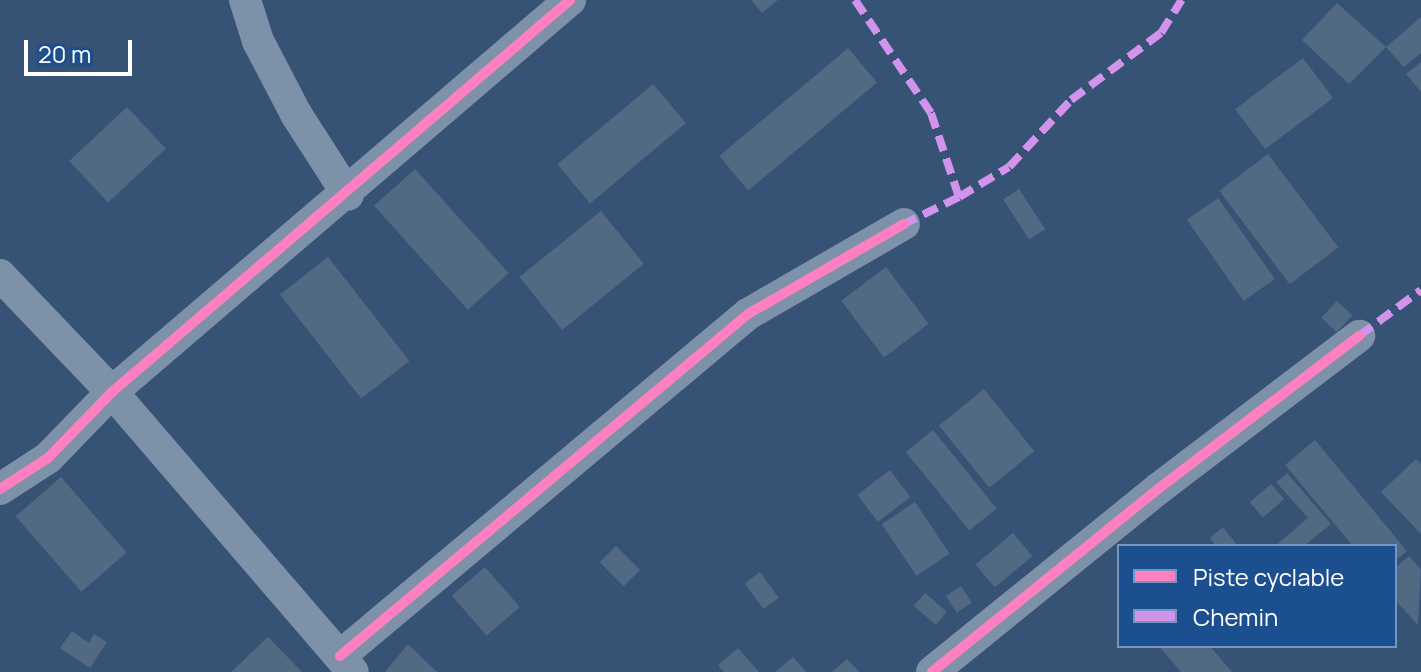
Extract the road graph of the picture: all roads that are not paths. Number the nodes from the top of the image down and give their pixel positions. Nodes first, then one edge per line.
1 (245, 0) edge
2 (570, 0) edge
3 (348, 195) junction
4 (904, 224) dead end
5 (0, 275) edge
6 (1359, 336) dead end
7 (112, 392) junction
8 (0, 489) edge
9 (346, 664) edge
10 (932, 672) edge

1 - 3 street
2 - 3 street
3 - 7 street
4 - 9 street
5 - 7 street
6 - 10 street
7 - 8 street
7 - 9 street

